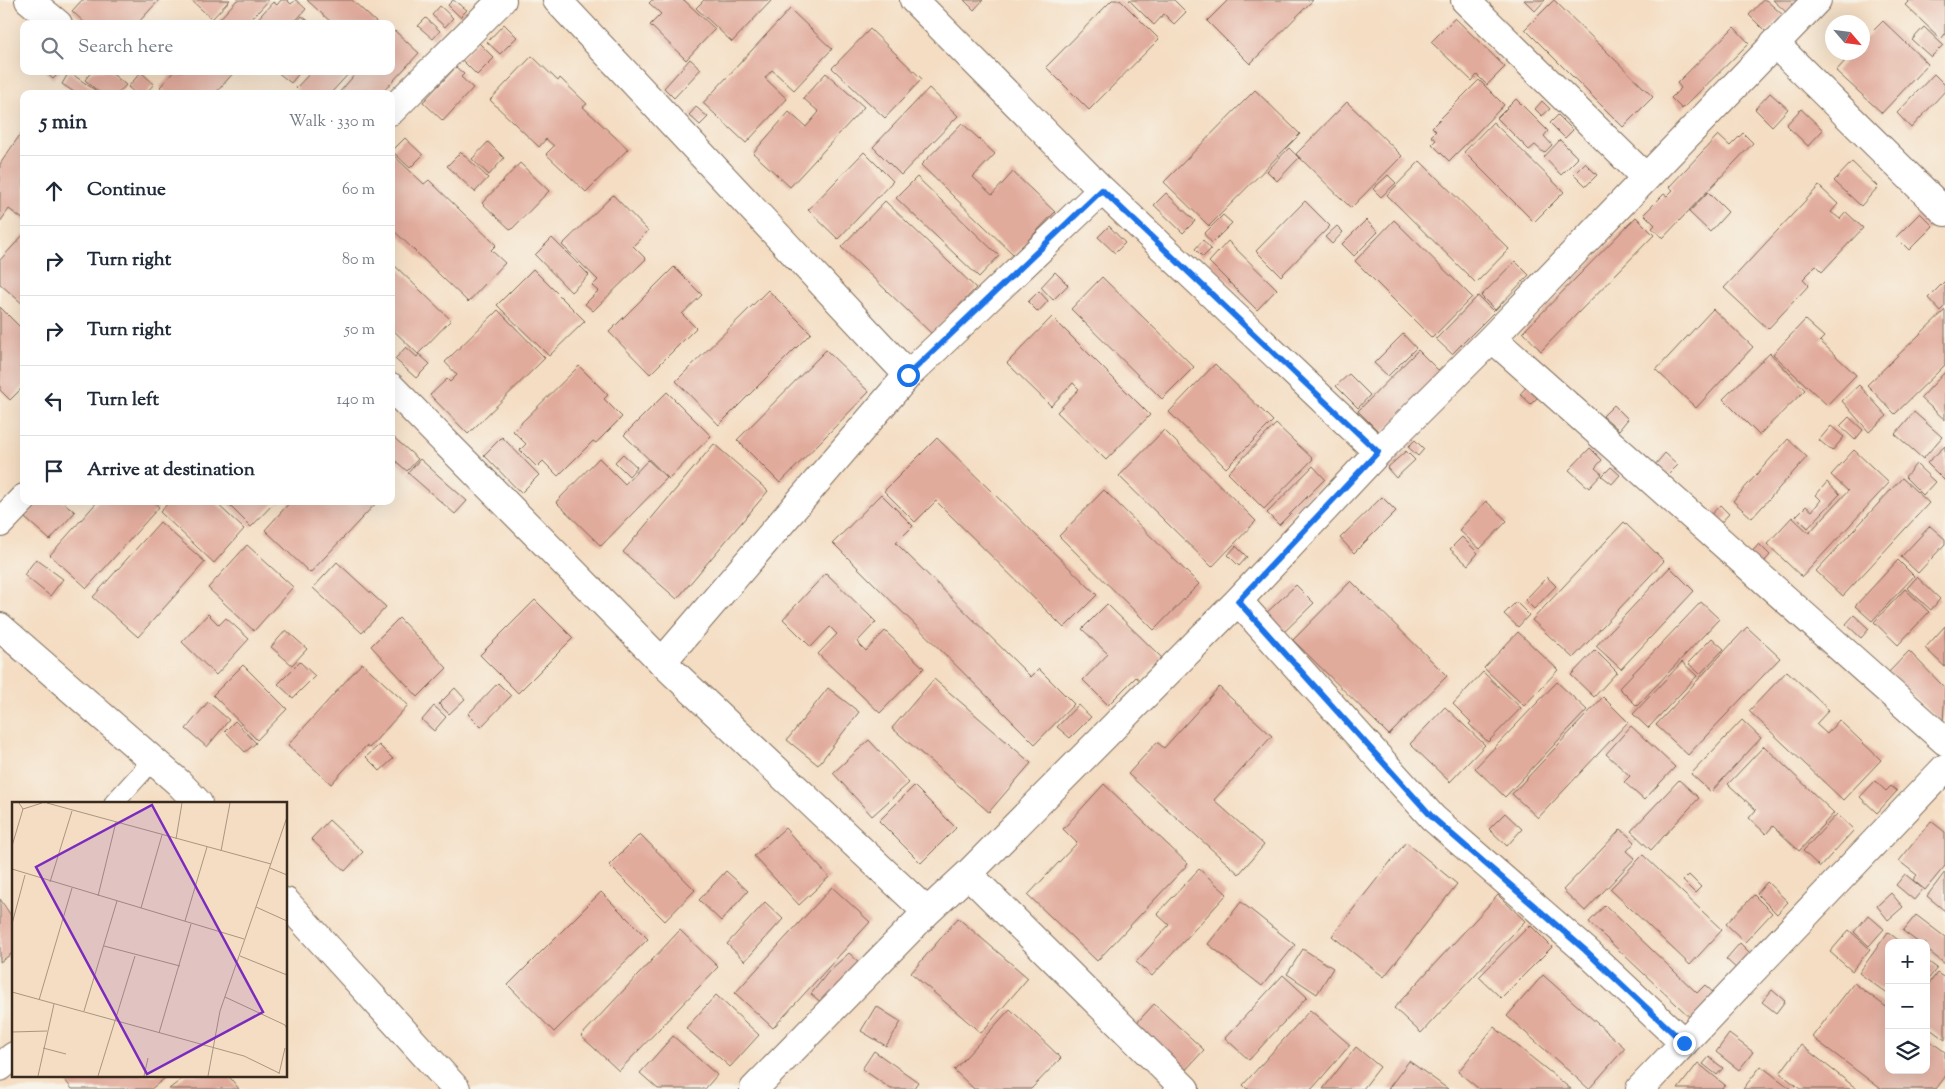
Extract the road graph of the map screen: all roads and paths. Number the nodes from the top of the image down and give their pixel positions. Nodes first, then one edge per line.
1 (29, 0) edge
2 (502, 0) edge
3 (557, 0) edge
4 (914, 0) edge
5 (1465, 0) edge
6 (1818, 0) edge
7 (53, 20) edge
8 (1774, 43) junction
9 (395, 107) edge
10 (1646, 178) junction
11 (1102, 190) junction
12 (1945, 212) edge
13 (1492, 338) junction
14 (908, 375) junction
15 (395, 391) edge
16 (1378, 452) junction
17 (20, 502) edge
18 (0, 523) edge
19 (1238, 601) junction
20 (0, 628) edge
21 (662, 662) junction
22 (1945, 741) edge
23 (153, 760) junction
24 (1945, 768) edge
25 (115, 802) edge
26 (197, 802) edge
27 (968, 874) junction
28 (288, 904) edge
29 (927, 912) junction
30 (1684, 1043) junction
31 (12, 1057) edge
32 (0, 1066) edge
33 (456, 1089) edge
34 (754, 1089) edge
35 (1185, 1089) edge
36 (1640, 1089) edge

1 - 7 street
2 - 9 street
3 - 14 street
4 - 11 street
5 - 10 street
6 - 8 street
8 - 10 street
8 - 12 street
10 - 13 street
11 - 14 street
11 - 16 street
13 - 16 street
13 - 22 street
14 - 21 street
15 - 21 street
16 - 19 street
17 - 18 street
19 - 27 street
19 - 30 street
20 - 23 street
21 - 29 street
23 - 25 lane
23 - 26 street
24 - 30 street
27 - 29 street
27 - 35 street
28 - 33 street
29 - 34 street
30 - 36 street
31 - 32 street

